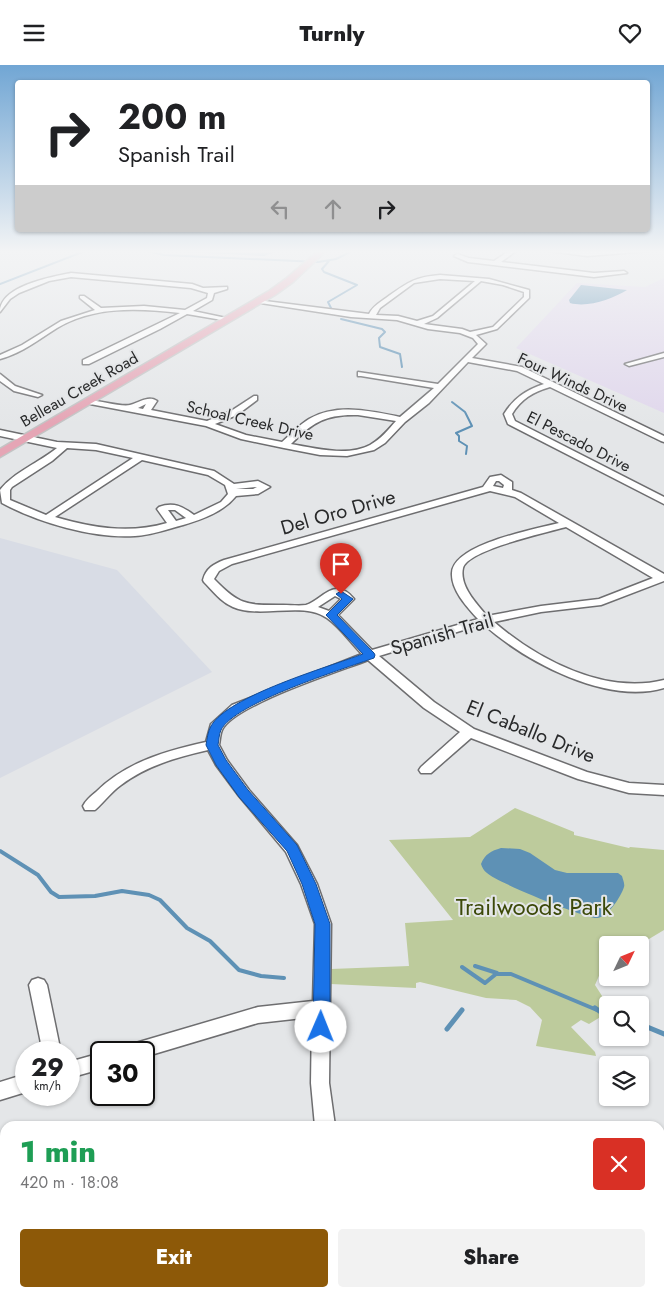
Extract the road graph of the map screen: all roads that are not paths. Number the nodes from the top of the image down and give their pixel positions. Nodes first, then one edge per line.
1 (98, 308) edge
2 (125, 308) edge
3 (154, 308) edge
4 (192, 308) edge
5 (246, 308) edge
6 (304, 308) edge
7 (376, 308) edge
8 (444, 308) edge
9 (515, 308) edge
10 (101, 311) junction
11 (186, 312) junction
12 (372, 316) junction
13 (228, 319) junction
14 (416, 324) junction
15 (470, 334) junction
16 (664, 355) edge
17 (0, 357) edge
18 (468, 360) junction
19 (86, 362) dead end
20 (629, 364) dead end
21 (361, 374) dead end
22 (0, 376) edge
23 (551, 384) junction
24 (439, 387) junction
25 (38, 395) dead end
26 (254, 398) dead end
27 (92, 401) junction
28 (131, 408) junction
29 (146, 411) junction
30 (402, 420) junction
31 (208, 424) junction
32 (0, 433) edge
33 (26, 438) junction
34 (664, 439) edge
35 (65, 445) junction
36 (284, 445) junction
37 (0, 454) edge
38 (140, 457) junction
39 (3, 491) edge
40 (664, 501) edge
41 (3, 502) edge
42 (48, 518) junction
43 (192, 518) junction
44 (173, 524) junction
45 (566, 524) junction
46 (662, 578) edge
47 (310, 608) junction
48 (327, 613) junction
49 (486, 620) junction
50 (370, 655) junction
51 (664, 684) edge
52 (469, 731) junction
53 (212, 745) junction
54 (426, 769) dead end
55 (664, 790) edge
56 (90, 806) dead end
57 (38, 985) dead end
58 (322, 1008) junction
59 (50, 1041) edge
60 (155, 1045) edge
61 (15, 1086) edge
62 (0, 1091) edge
63 (324, 1121) edge

1 - 10 street
2 - 10 street
3 - 11 street
4 - 11 street
5 - 13 main road, Belleau Creek Road
6 - 12 street
7 - 12 street
8 - 14 street
9 - 15 street
10 - 17 street
11 - 13 street
11 - 19 street
12 - 14 street
13 - 27 main road, Belleau Creek Road
14 - 15 street
15 - 18 street, Schoal Creek Drive
16 - 20 street
18 - 23 street, Four Winds Drive
18 - 24 street, Schoal Creek Drive
21 - 24 street
22 - 25 street
23 - 34 street, Four Winds Drive
23 - 40 street, El Pescado Drive
24 - 30 street, Schoal Creek Drive
26 - 31 street
27 - 28 street, Schoal Creek Drive
27 - 33 main road, Belleau Creek Road
28 - 29 street, Schoal Creek Drive
28 - 29 street, Schoal Creek Drive
29 - 31 street, Schoal Creek Drive
30 - 36 street
30 - 36 street, Schoal Creek Drive
31 - 36 street, Schoal Creek Drive
32 - 33 street
33 - 35 street
33 - 37 main road, Belleau Creek Road
35 - 38 street
35 - 39 street
38 - 42 street
38 - 43 street
39 - 41 street
41 - 42 street
42 - 44 street
43 - 44 street
43 - 44 street
45 - 46 street, Del Oro Drive
45 - 47 street, Del Oro Drive
45 - 49 street
46 - 49 street, Spanish Trail
47 - 48 street
47 - 48 street
48 - 50 street, El Caballo Drive
49 - 50 street, Spanish Trail
49 - 51 street
50 - 52 street, El Caballo Drive
50 - 53 street, Spanish Trail
52 - 54 street
52 - 55 street, El Caballo Drive
53 - 56 street
53 - 58 street
57 - 59 street
58 - 60 street
58 - 63 street
61 - 62 street

